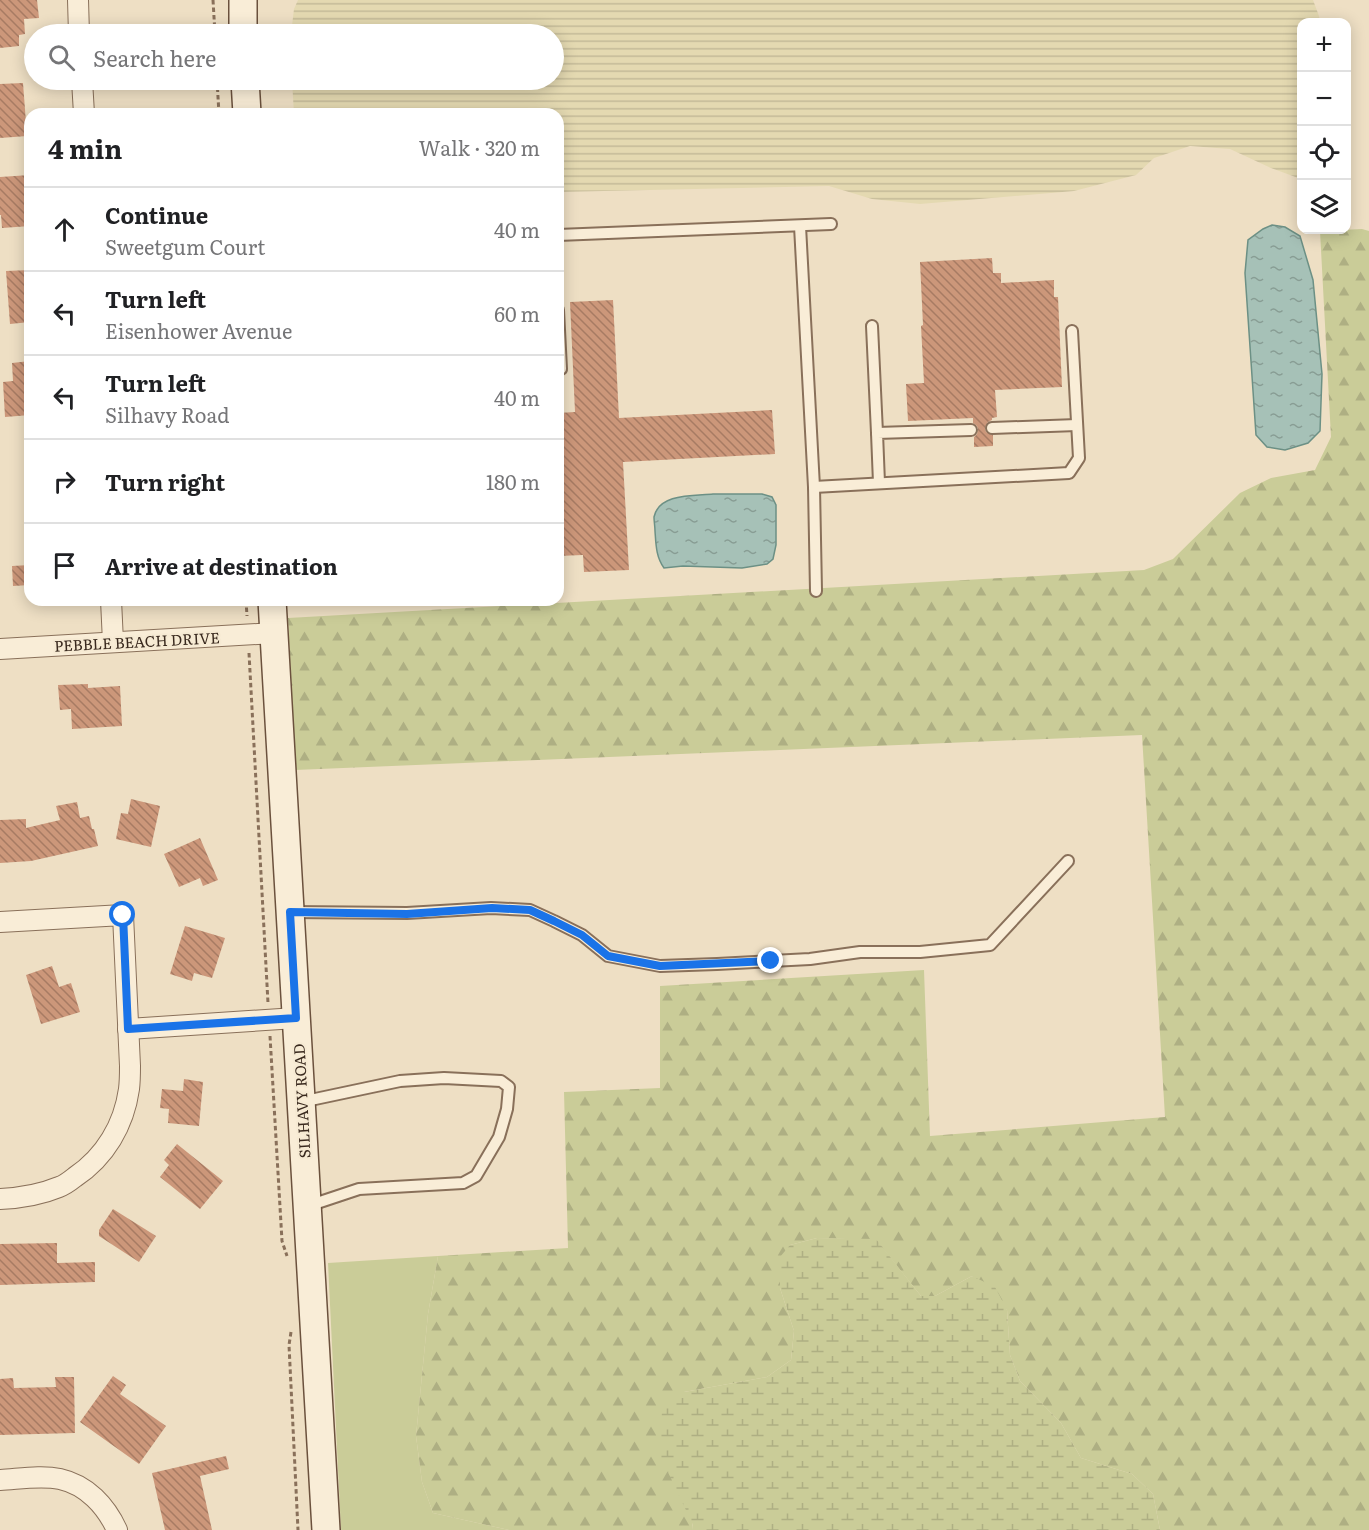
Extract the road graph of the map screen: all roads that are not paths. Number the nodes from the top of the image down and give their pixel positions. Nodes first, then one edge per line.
1 (78, 0) edge
2 (243, 0) edge
3 (79, 24) edge
4 (243, 24) edge
5 (83, 90) edge
6 (246, 90) edge
7 (84, 108) edge
8 (247, 108) edge
9 (831, 224) dead end
10 (800, 226) junction
11 (564, 235) edge
12 (872, 326) dead end
13 (1072, 331) dead end
14 (1077, 425) junction
15 (992, 429) dead end
16 (971, 430) dead end
17 (877, 433) junction
18 (879, 483) junction
19 (814, 487) junction
20 (816, 591) dead end
21 (111, 606) edge
22 (270, 606) edge
23 (261, 634) junction
24 (113, 642) junction
25 (0, 649) edge
26 (1068, 861) dead end
27 (290, 912) junction
28 (0, 922) edge
29 (296, 1018) junction
30 (128, 1029) junction
31 (301, 1102) junction
32 (0, 1200) edge
33 (307, 1206) junction
34 (0, 1480) edge
35 (117, 1530) edge
36 (326, 1530) edge

1 - 3 street
2 - 4 street
5 - 7 street
6 - 8 street
9 - 10 lane
10 - 11 lane
10 - 19 lane
12 - 17 lane
13 - 14 lane
14 - 15 lane
14 - 18 lane
16 - 17 lane
17 - 18 lane
18 - 19 lane
19 - 20 lane
21 - 24 street
22 - 23 street, SILHAVY ROAD
23 - 24 street, PEBBLE BEACH DRIVE
23 - 27 street, SILHAVY ROAD
24 - 25 street, PEBBLE BEACH DRIVE
26 - 27 lane
27 - 29 street, SILHAVY ROAD
28 - 30 street
29 - 30 street
29 - 31 street, SILHAVY ROAD
30 - 32 street
31 - 33 street, SILHAVY ROAD
31 - 33 lane
33 - 36 street, SILHAVY ROAD
34 - 35 street

